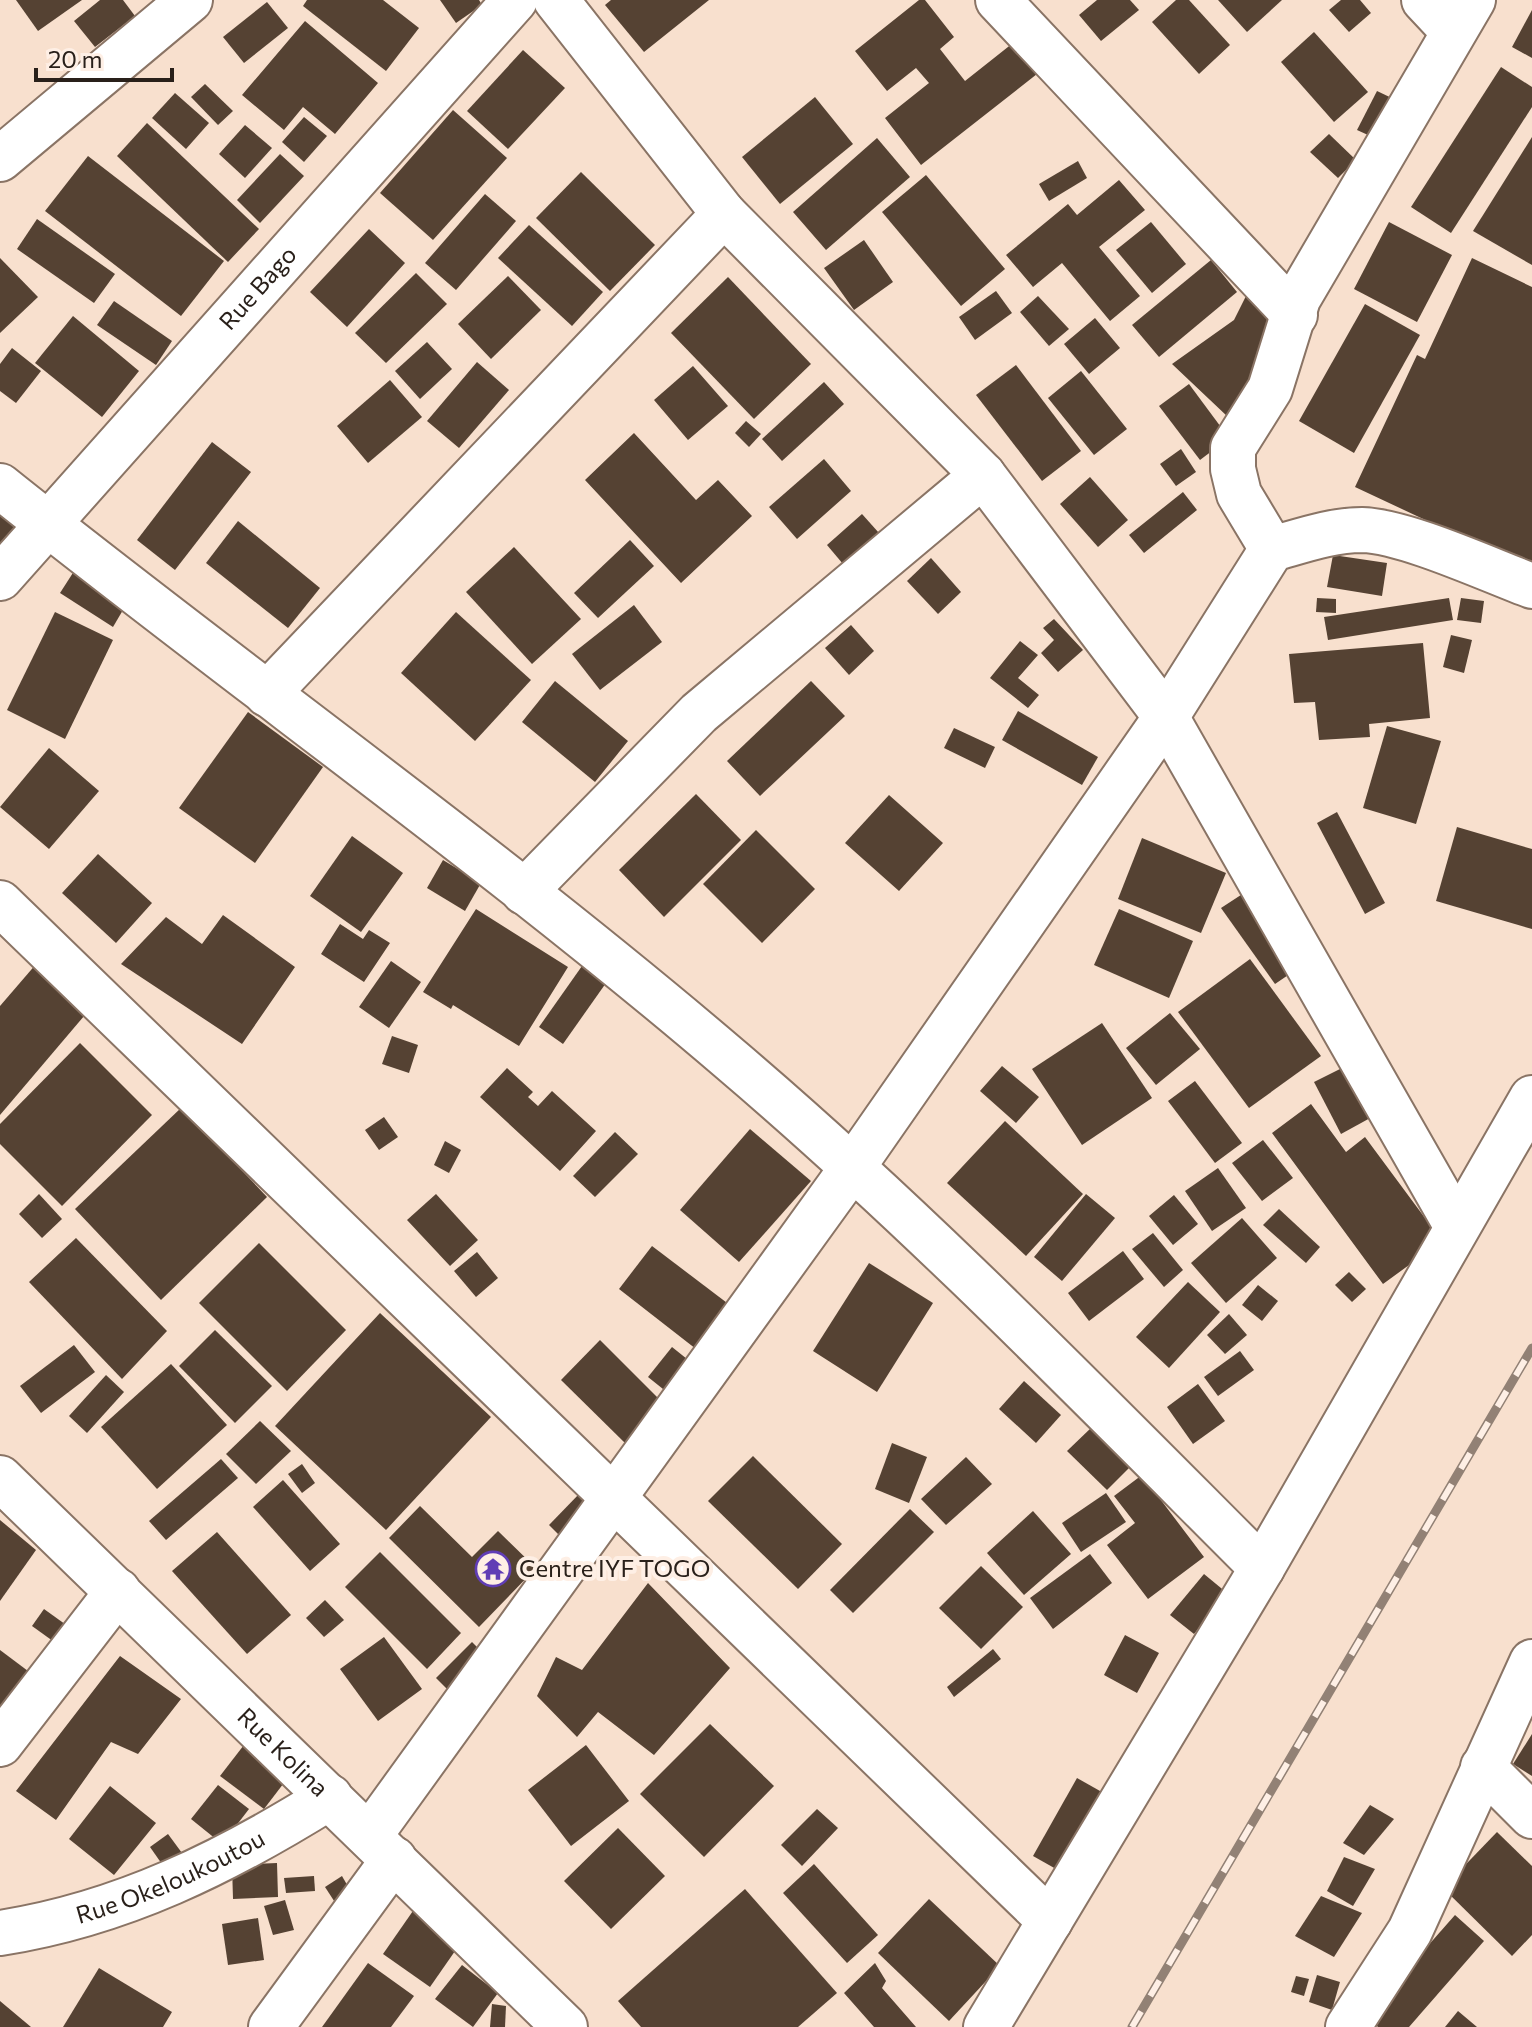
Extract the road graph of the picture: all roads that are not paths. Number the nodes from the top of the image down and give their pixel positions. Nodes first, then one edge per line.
1 (190, 0) edge
2 (515, 0) edge
3 (556, 0) edge
4 (998, 0) edge
5 (1450, 10) edge
6 (0, 159) edge
7 (724, 214) junction
8 (1295, 315) junction
9 (983, 475) junction
10 (0, 486) edge
11 (47, 524) junction
12 (1272, 549) junction
13 (0, 578) edge
14 (1532, 586) edge
15 (267, 694) junction
16 (1166, 717) junction
17 (524, 892) junction
18 (0, 903) edge
19 (1532, 1098) edge
20 (852, 1168) junction
21 (1456, 1225) junction
22 (0, 1478) edge
23 (615, 1498) junction
24 (1262, 1568) junction
25 (118, 1591) junction
26 (1532, 1662) edge
27 (0, 1744) edge
28 (1483, 1767) junction
29 (330, 1797) junction
30 (1532, 1816) edge
31 (382, 1847) junction
32 (1050, 1921) junction
33 (0, 1933) edge
34 (271, 2027) edge
35 (565, 2027) edge
36 (986, 2027) edge
37 (1348, 2027) edge

1 - 6 street
2 - 11 street, Rue Bago
3 - 7 street
4 - 8 street
5 - 8 street
7 - 9 street
7 - 15 street
8 - 12 street
9 - 16 street
9 - 17 street
10 - 11 street
11 - 13 street, Rue Bago
11 - 15 street
12 - 14 street
12 - 16 street
15 - 17 street
16 - 20 street
16 - 21 street
17 - 20 street
18 - 23 street
19 - 21 street
20 - 23 street
20 - 24 street
21 - 24 street
22 - 25 street, Rue Kolina
23 - 31 street
23 - 32 street
24 - 32 street
25 - 27 street
25 - 29 street, Rue Kolina
26 - 28 street
28 - 30 street
28 - 37 street
29 - 31 street, Rue Kolina
29 - 33 street, Rue Okeloukoutou
31 - 34 street
31 - 35 street, Rue Kolina
32 - 36 street

